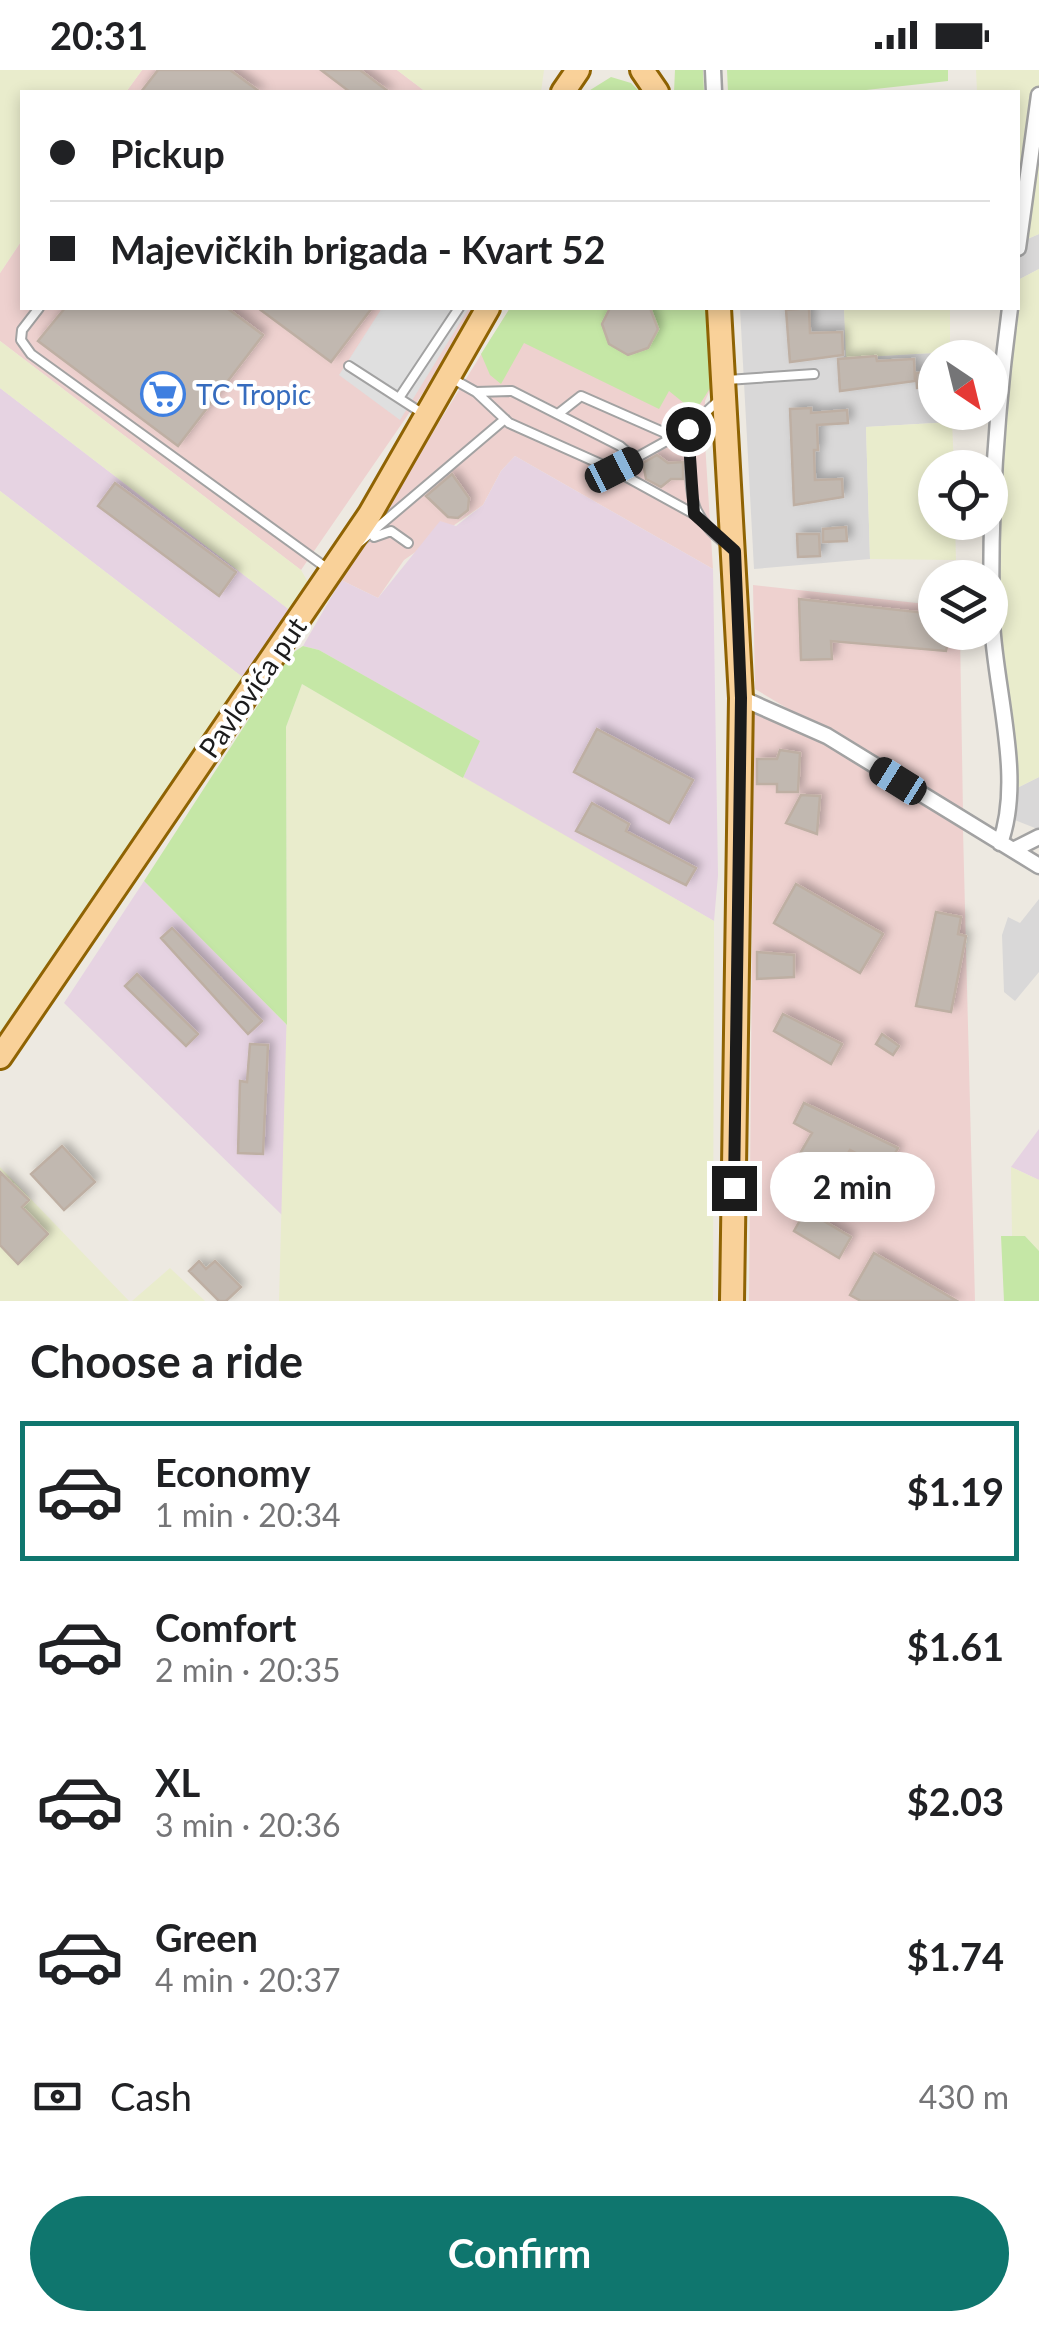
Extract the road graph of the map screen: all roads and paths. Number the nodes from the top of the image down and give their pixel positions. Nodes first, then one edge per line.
1 (642, 70) edge
2 (657, 90) edge
3 (1039, 95) edge
4 (1020, 233) edge
5 (37, 310) edge
6 (458, 310) edge
7 (487, 310) edge
8 (719, 310) edge
9 (1010, 310) edge
10 (349, 366) dead end
11 (814, 374) dead end
12 (451, 378) junction
13 (726, 380) junction
14 (476, 392) junction
15 (399, 398) junction
16 (558, 414) junction
17 (429, 417) junction
18 (505, 419) junction
19 (688, 429) junction
20 (672, 436) junction
21 (635, 459) junction
22 (614, 470) junction
23 (694, 514) junction
24 (357, 543) junction
25 (408, 544) dead end
26 (735, 551) junction
27 (332, 571) junction
28 (741, 698) junction
29 (1039, 837) edge
30 (1007, 846) junction
31 (1039, 866) edge
32 (0, 1057) edge
33 (732, 1301) edge

1 - 2 main road
3 - 4 street
5 - 27 lane
6 - 15 lane
7 - 12 main road, Pavlovića put
8 - 13 main road
9 - 30 street
10 - 15 lane
11 - 13 lane
12 - 14 lane
12 - 17 main road, Pavlovića put
13 - 19 lane
13 - 26 main road
14 - 16 lane
14 - 18 lane
15 - 17 lane
16 - 20 lane
16 - 21 lane
17 - 24 main road, Pavlovića put
18 - 22 lane
18 - 24 lane
19 - 20 lane
19 - 23 lane
20 - 21 lane
21 - 22 lane
22 - 23 lane
23 - 26 lane
24 - 25 lane
24 - 27 main road, Pavlovića put
26 - 28 main road
27 - 32 main road, Pavlovića put
28 - 30 street
28 - 33 main road
29 - 30 street
30 - 31 street

